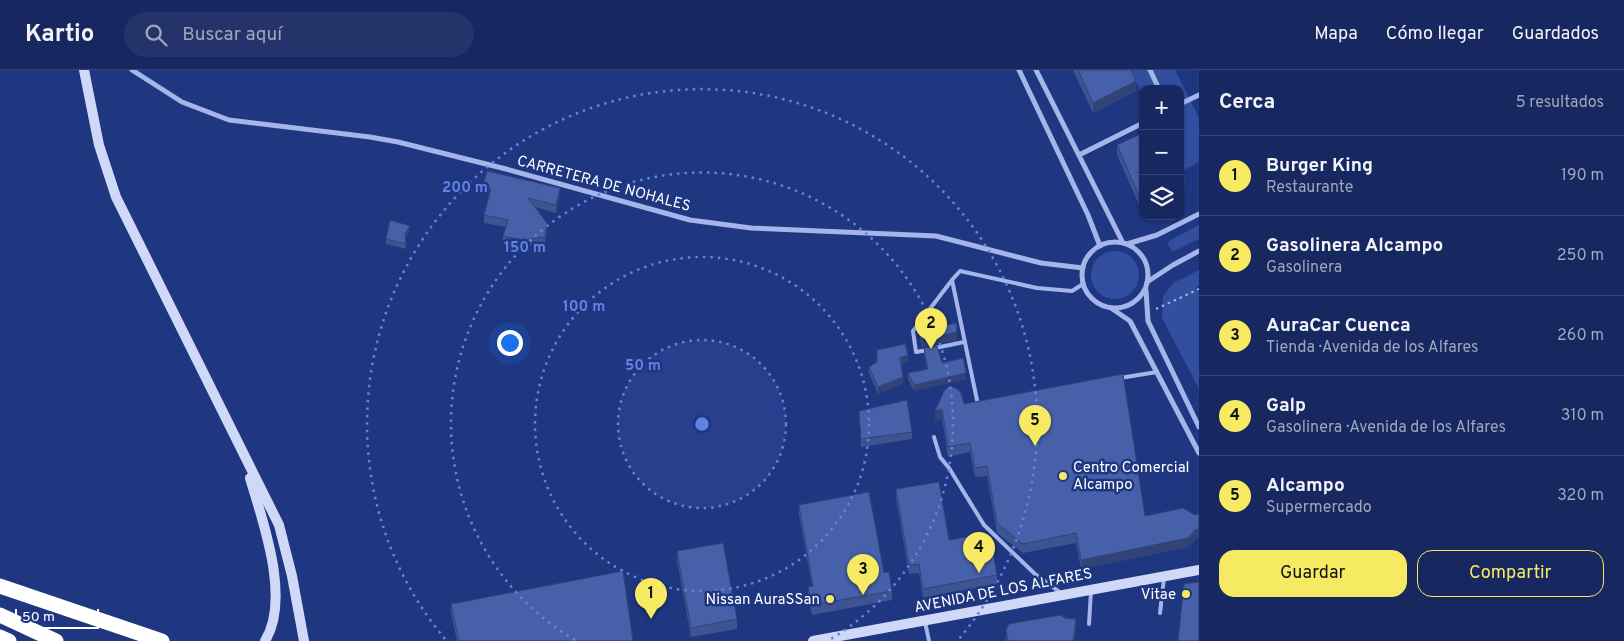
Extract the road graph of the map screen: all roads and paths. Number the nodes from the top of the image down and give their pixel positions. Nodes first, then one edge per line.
1 (84, 70) edge
2 (132, 70) edge
3 (1019, 70) edge
4 (1036, 70) edge
5 (1150, 70) edge
6 (1158, 85) edge
7 (1199, 95) edge
8 (1184, 102) edge
9 (1139, 125) edge
10 (1080, 155) junction
11 (1199, 214) edge
12 (1125, 244) junction
13 (1100, 246) junction
14 (1199, 251) edge
15 (1083, 268) junction
16 (952, 280) junction
17 (1084, 284) junction
18 (1147, 285) junction
19 (1199, 289) edge
20 (1110, 308) junction
21 (1148, 313) junction
22 (964, 342) junction
23 (1157, 372) junction
24 (1118, 379) edge
25 (985, 404) edge
26 (1199, 428) edge
27 (934, 437) dead end
28 (242, 453) junction
29 (1199, 453) edge
30 (1199, 570) edge
31 (1164, 576) junction
32 (0, 586) edge
33 (1092, 589) junction
34 (1063, 594) junction
35 (1160, 614) dead end
36 (0, 615) edge
37 (925, 620) junction
38 (1090, 624) dead end
39 (0, 637) edge
40 (9, 641) edge
41 (56, 641) edge
42 (162, 641) edge
43 (265, 641) edge
44 (304, 641) edge
45 (813, 641) edge
46 (929, 641) edge

1 - 28 main road
2 - 15 street, CARRETERA DE NOHALES
3 - 13 street
4 - 10 street
5 - 6 street
7 - 8 street
9 - 10 street
10 - 12 street
11 - 12 street
12 - 13 street
12 - 18 street
13 - 15 street
14 - 18 street
15 - 17 street
16 - 17 lane
16 - 22 lane
16 - 22 lane
17 - 20 street
18 - 20 street
18 - 21 street
19 - 21 path
20 - 23 street
21 - 26 street
22 - 25 lane
23 - 24 lane
23 - 29 street
27 - 34 lane
28 - 43 main road
28 - 44 main road
30 - 31 main road, AVENIDA DE LOS ALFARES
31 - 33 main road, AVENIDA DE LOS ALFARES
31 - 35 lane
32 - 42 highway
33 - 34 main road, AVENIDA DE LOS ALFARES
33 - 38 lane
34 - 37 main road, AVENIDA DE LOS ALFARES
36 - 41 highway
37 - 45 main road, AVENIDA DE LOS ALFARES
37 - 46 lane
39 - 40 highway

